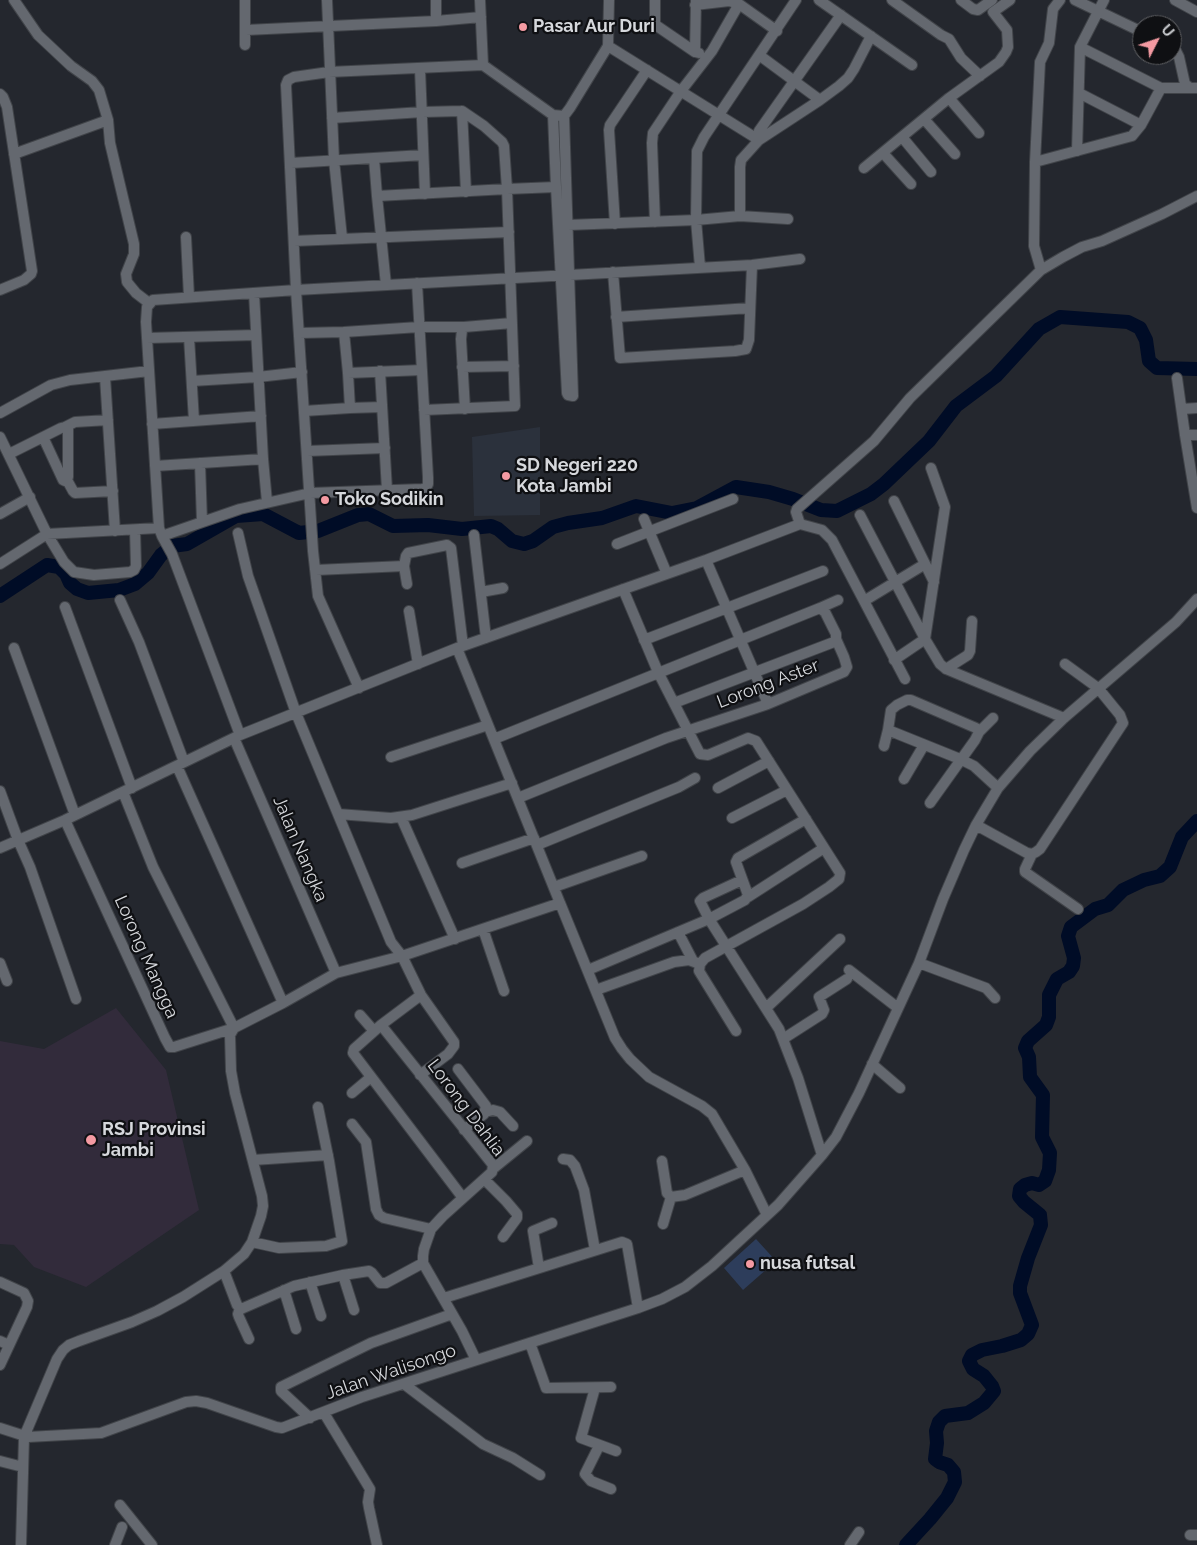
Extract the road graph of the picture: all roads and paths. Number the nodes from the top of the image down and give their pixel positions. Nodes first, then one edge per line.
1 (14, 0) edge
2 (245, 0) edge
3 (326, 0) edge
4 (436, 0) edge
5 (480, 0) edge
6 (610, 0) edge
7 (655, 0) edge
8 (796, 0) edge
9 (819, 0) edge
10 (961, 0) edge
11 (992, 0) edge
12 (1060, 0) edge
13 (1075, 0) edge
14 (1104, 0) edge
15 (1177, 0) edge
16 (696, 2) edge
17 (898, 2) edge
18 (1004, 2) edge
19 (739, 4) junction
20 (1098, 11) junction
21 (1197, 12) edge
22 (841, 14) junction
23 (481, 17) junction
24 (436, 20) junction
25 (328, 26) junction
26 (1132, 27) edge
27 (246, 30) junction
28 (777, 31) junction
29 (871, 36) junction
30 (245, 45) dead end
31 (608, 46) junction
32 (1080, 47) junction
33 (712, 51) junction
34 (695, 52) junction
35 (759, 56) junction
36 (483, 65) junction
37 (912, 65) dead end
38 (1181, 65) edge
39 (420, 69) junction
40 (647, 70) junction
41 (329, 72) junction
42 (980, 76) junction
43 (794, 80) junction
44 (1161, 88) junction
45 (1193, 88) edge
46 (681, 91) junction
47 (1078, 93) junction
48 (0, 94) edge
49 (949, 98) junction
50 (820, 100) junction
51 (462, 111) junction
52 (422, 112) junction
53 (719, 114) junction
54 (559, 115) junction
55 (332, 118) junction
56 (924, 119) junction
57 (108, 120) junction
58 (1141, 125) junction
59 (979, 133) dead end
60 (902, 137) junction
61 (759, 140) junction
62 (1077, 151) junction
63 (883, 153) junction
64 (14, 154) junction
65 (955, 154) dead end
66 (423, 155) junction
67 (374, 158) junction
68 (334, 160) junction
69 (1035, 162) junction
70 (291, 163) junction
71 (864, 168) dead end
72 (931, 172) dead end
73 (911, 184) dead end
74 (556, 187) junction
75 (507, 189) junction
76 (466, 192) junction
77 (425, 194) junction
78 (377, 196) junction
79 (1197, 196) edge
80 (740, 216) junction
81 (788, 219) dead end
82 (696, 220) junction
83 (655, 222) junction
84 (615, 224) junction
85 (568, 225) junction
86 (509, 232) junction
87 (186, 237) dead end
88 (342, 238) junction
89 (381, 238) junction
90 (563, 240) junction
91 (294, 241) junction
92 (800, 259) dead end
93 (752, 265) junction
94 (700, 267) junction
95 (1041, 270) junction
96 (613, 272) junction
97 (565, 275) junction
98 (511, 278) junction
99 (417, 284) junction
100 (386, 285) junction
101 (0, 290) edge
102 (296, 290) junction
103 (254, 293) junction
104 (189, 297) junction
105 (149, 303) junction
106 (750, 308) junction
107 (616, 317) junction
108 (512, 323) junction
109 (419, 326) junction
110 (464, 327) junction
111 (344, 332) junction
112 (299, 333) junction
113 (256, 335) junction
114 (189, 337) junction
115 (147, 338) junction
116 (514, 366) junction
117 (462, 367) junction
118 (422, 370) junction
119 (149, 371) junction
120 (380, 371) junction
121 (302, 372) junction
122 (348, 372) junction
123 (104, 376) junction
124 (258, 377) junction
125 (1177, 378) dead end
126 (192, 381) junction
127 (382, 407) junction
128 (350, 408) junction
129 (1197, 408) edge
130 (465, 409) junction
131 (1182, 409) junction
132 (424, 410) junction
133 (304, 411) junction
134 (0, 413) edge
135 (261, 416) junction
136 (108, 420) junction
137 (194, 421) junction
138 (152, 424) junction
139 (65, 427) junction
140 (1197, 434) edge
141 (1185, 435) junction
142 (0, 437) edge
143 (43, 437) junction
144 (385, 448) junction
145 (307, 451) junction
146 (9, 454) junction
147 (263, 459) junction
148 (200, 463) junction
149 (155, 466) junction
150 (931, 468) dead end
151 (67, 480) junction
152 (387, 490) junction
153 (113, 491) junction
154 (310, 493) junction
155 (30, 497) junction
156 (732, 499) dead end
157 (894, 501) dead end
158 (267, 502) junction
159 (1197, 508) edge
160 (0, 514) edge
161 (860, 515) dead end
162 (644, 519) dead end
163 (202, 522) junction
164 (800, 524) junction
165 (135, 530) junction
166 (115, 531) junction
167 (650, 532) junction
168 (238, 533) dead end
169 (47, 534) junction
170 (474, 535) dead end
171 (163, 536) junction
172 (618, 544) dead end
173 (706, 560) junction
174 (0, 564) edge
175 (925, 564) junction
176 (404, 566) junction
177 (316, 570) junction
178 (823, 571) dead end
179 (667, 574) junction
180 (896, 582) junction
181 (934, 582) junction
182 (407, 584) dead end
183 (503, 588) dead end
184 (623, 589) junction
185 (481, 592) junction
186 (1197, 599) edge
187 (120, 600) dead end
188 (838, 600) dead end
189 (864, 601) junction
190 (65, 607) dead end
191 (727, 608) junction
192 (820, 608) junction
193 (409, 611) dead end
194 (972, 621) dead end
195 (486, 638) junction
196 (836, 639) junction
197 (644, 640) junction
198 (741, 640) junction
199 (926, 640) junction
200 (460, 647) junction
201 (14, 648) dead end
202 (894, 660) junction
203 (418, 664) junction
204 (1065, 664) dead end
205 (946, 670) junction
206 (658, 672) junction
207 (755, 672) junction
208 (905, 679) dead end
209 (359, 688) junction
210 (1098, 688) junction
211 (674, 703) junction
212 (768, 704) junction
213 (296, 713) junction
214 (993, 718) dead end
215 (1064, 718) junction
216 (488, 724) junction
217 (888, 730) junction
218 (688, 731) junction
219 (979, 732) junction
220 (237, 737) junction
221 (494, 739) junction
222 (924, 744) junction
223 (884, 746) dead end
224 (391, 757) dead end
225 (960, 759) junction
226 (769, 761) junction
227 (181, 764) junction
228 (695, 778) dead end
229 (904, 778) dead end
230 (512, 783) junction
231 (718, 788) dead end
232 (998, 788) junction
233 (127, 790) junction
234 (788, 790) junction
235 (0, 791) edge
236 (518, 798) junction
237 (930, 803) dead end
238 (338, 814) junction
239 (70, 817) junction
240 (402, 817) junction
241 (732, 818) dead end
242 (806, 819) junction
243 (976, 825) junction
244 (18, 840) junction
245 (535, 841) junction
246 (0, 848) edge
247 (824, 848) junction
248 (1032, 854) junction
249 (642, 856) dead end
250 (462, 864) dead end
251 (742, 880) junction
252 (554, 887) junction
253 (748, 897) junction
254 (560, 903) junction
255 (1078, 909) dead end
256 (709, 919) junction
257 (483, 929) junction
258 (678, 932) junction
259 (455, 939) junction
260 (840, 939) dead end
261 (726, 946) junction
262 (402, 956) junction
263 (696, 962) junction
264 (0, 963) edge
265 (919, 963) junction
266 (588, 970) junction
267 (336, 973) junction
268 (7, 981) dead end
269 (596, 990) junction
270 (504, 991) dead end
271 (421, 995) junction
272 (76, 998) dead end
273 (995, 998) dead end
274 (283, 1003) junction
275 (766, 1008) junction
276 (898, 1008) junction
277 (360, 1015) dead end
278 (234, 1028) junction
279 (378, 1028) junction
280 (736, 1031) dead end
281 (783, 1039) junction
282 (872, 1064) junction
283 (458, 1069) dead end
284 (420, 1074) junction
285 (371, 1078) junction
286 (900, 1088) dead end
287 (352, 1093) dead end
288 (318, 1107) dead end
289 (486, 1112) junction
290 (352, 1124) dead end
291 (512, 1126) dead end
292 (464, 1130) junction
293 (527, 1140) dead end
294 (328, 1155) junction
295 (822, 1155) junction
296 (563, 1159) dead end
297 (253, 1160) junction
298 (662, 1161) dead end
299 (494, 1168) junction
300 (744, 1170) junction
301 (484, 1179) junction
302 (671, 1197) junction
303 (463, 1198) junction
304 (768, 1215) junction
305 (517, 1216) junction
306 (552, 1223) dead end
307 (663, 1224) dead end
308 (431, 1229) junction
309 (533, 1230) junction
310 (502, 1237) dead end
311 (252, 1242) junction
312 (595, 1250) junction
313 (423, 1263) junction
314 (539, 1268) junction
315 (224, 1271) junction
316 (343, 1275) junction
317 (0, 1282) edge
318 (310, 1282) junction
319 (284, 1290) junction
320 (444, 1298) junction
321 (240, 1308) junction
322 (638, 1308) junction
323 (354, 1310) dead end
324 (452, 1314) junction
325 (321, 1316) dead end
326 (296, 1329) dead end
327 (249, 1339) dead end
328 (5, 1343) edge
329 (530, 1343) junction
330 (476, 1360) junction
331 (0, 1365) edge
332 (404, 1384) junction
333 (612, 1387) dead end
334 (595, 1388) junction
335 (324, 1413) junction
336 (310, 1418) junction
337 (0, 1428) edge
338 (24, 1437) junction
339 (600, 1446) junction
340 (616, 1451) dead end
341 (0, 1461) edge
342 (24, 1467) junction
343 (540, 1475) dead end
344 (611, 1489) dead end
345 (120, 1505) dead end
346 (122, 1527) dead end
347 (859, 1532) dead end
348 (21, 1545) edge
349 (115, 1545) edge
350 (152, 1545) edge
351 (377, 1545) edge
352 (850, 1545) edge

1 - 57 street
2 - 27 street
3 - 25 street
4 - 24 street
5 - 23 street
6 - 31 street
7 - 34 street
8 - 28 street
9 - 22 street
10 - 11 street
12 - 69 street
13 - 20 street
14 - 20 street
15 - 21 street
16 - 19 street
16 - 34 street
17 - 42 street
18 - 42 street
19 - 28 street
19 - 33 street
20 - 26 street
20 - 32 street
22 - 29 street
22 - 43 street
23 - 24 street
23 - 36 street
24 - 25 street
25 - 27 street
25 - 41 street
27 - 30 street
28 - 35 street
29 - 37 street
29 - 50 street
31 - 40 street
31 - 54 street
32 - 44 street
32 - 47 street
33 - 34 street
33 - 46 street
35 - 43 street
35 - 53 street
36 - 39 street
36 - 54 street
38 - 45 street
39 - 41 street
39 - 52 street
40 - 46 street
40 - 84 street
41 - 55 street
41 - 70 street
42 - 49 street
43 - 50 street
43 - 61 street
44 - 45 street
44 - 58 street
46 - 53 street
46 - 83 street
47 - 58 street
47 - 62 street
48 - 64 street
49 - 56 street
49 - 59 street
50 - 61 street
51 - 52 street
51 - 75 street
51 - 76 street
52 - 55 street
52 - 66 street
53 - 61 street
53 - 82 street
54 - 74 street
54 - 85 street
55 - 68 street
56 - 60 street
56 - 65 street
57 - 64 street
57 - 105 street
58 - 62 street
60 - 63 street
60 - 72 street
61 - 80 street
62 - 69 street
63 - 71 street
63 - 73 street
64 - 101 street
66 - 67 street
66 - 77 street
67 - 68 street
67 - 78 street
68 - 70 street
68 - 88 street
69 - 95 street
70 - 91 street
74 - 75 street
74 - 90 street
75 - 76 street
75 - 86 street
76 - 77 street
77 - 78 street
78 - 89 street
79 - 95 street
80 - 81 street
80 - 82 street
82 - 83 street
82 - 94 street
83 - 84 street
84 - 85 street
85 - 90 street
86 - 89 street
86 - 98 street
87 - 104 street
88 - 89 street
88 - 91 street
89 - 100 street
90 - 97 street
91 - 102 street
92 - 93 street
93 - 94 street
93 - 106 street
94 - 96 street
95 - 164 street
96 - 97 street
96 - 107 street
97 - 97 street
97 - 98 street
98 - 99 street
98 - 108 street
99 - 100 street
99 - 109 street
100 - 102 street
102 - 103 street
102 - 112 street
103 - 104 street
103 - 113 street
104 - 105 street
105 - 115 street
106 - 107 street
106 - 107 street
108 - 110 street
108 - 116 street
109 - 110 street
109 - 111 street
109 - 118 street
110 - 117 street
111 - 112 street
111 - 122 street
112 - 121 street
113 - 114 street
113 - 124 street
114 - 115 street
114 - 126 street
115 - 119 street
116 - 117 street
116 - 130 street
117 - 130 street
118 - 120 street
118 - 132 street
119 - 123 street
119 - 138 street
120 - 122 street
120 - 127 street
121 - 124 street
121 - 133 street
122 - 128 street
123 - 134 street
123 - 136 street
124 - 126 street
124 - 135 street
125 - 131 street
126 - 137 street
127 - 128 street
127 - 144 street
128 - 133 street
129 - 131 street
130 - 132 street
131 - 141 street
132 - 152 street
133 - 145 street
135 - 137 street
135 - 147 street
136 - 139 street
136 - 153 street
137 - 138 street
138 - 149 street
139 - 143 street
139 - 151 street
140 - 141 street
141 - 159 street
142 - 146 street
143 - 146 street
143 - 151 street
144 - 145 street
144 - 152 street
145 - 154 street
146 - 155 street
147 - 148 street
147 - 158 street
148 - 149 street
148 - 163 street
149 - 171 street
150 - 181 street
151 - 153 street
152 - 154 street
153 - 166 street
154 - 158 street
154 - 177 street
155 - 160 street
155 - 169 street
156 - 167 street
157 - 175 street
158 - 163 street
161 - 180 street
162 - 167 street
163 - 171 street
164 - 173 street
164 - 189 street
165 - 166 street
165 - 169 street
165 - 171 street
166 - 169 street
167 - 172 street
167 - 179 street
168 - 213 street
169 - 174 street
170 - 185 street
171 - 220 street, Jalan Nangka
173 - 179 street
173 - 191 street
175 - 180 street
175 - 181 street
176 - 177 street
176 - 182 street
176 - 200 street
177 - 209 street
178 - 191 street
179 - 184 street
180 - 189 street
180 - 199 street
181 - 199 street
183 - 185 street
184 - 195 street
184 - 197 street
185 - 195 street
186 - 210 street, Jalan Walisongo
187 - 227 street
188 - 192 street
189 - 202 street
190 - 233 street
191 - 197 street
191 - 198 street
192 - 196 street
192 - 198 street
193 - 203 street
194 - 205 street
195 - 200 street
196 - 207 street
196 - 212 street, Lorong Aster
197 - 206 street
198 - 206 street
198 - 207 street
199 - 202 street
199 - 205 street
200 - 203 street
200 - 216 street
201 - 239 street
202 - 208 street
203 - 209 street
204 - 210 street
205 - 215 street
206 - 211 street
206 - 221 street
207 - 211 street
207 - 212 street
209 - 213 street
210 - 215 street, Jalan Walisongo
210 - 248 street
211 - 218 street
212 - 218 street, Lorong Aster
213 - 220 street
213 - 238 street
214 - 219 street
215 - 232 street, Jalan Walisongo
216 - 221 street
216 - 224 street
217 - 219 street
217 - 222 street
217 - 223 street
218 - 226 street
218 - 236 street, Lorong Aster
219 - 225 street
220 - 227 street
220 - 267 street, Jalan Nangka
221 - 230 street
222 - 225 street
222 - 229 street
225 - 232 street
225 - 237 street
226 - 231 street
226 - 234 street
227 - 233 street
227 - 274 street
228 - 245 street
230 - 236 street
230 - 240 street
232 - 243 street, Jalan Walisongo
233 - 239 street
233 - 278 street
234 - 241 street
234 - 242 street
235 - 244 street
236 - 245 street
238 - 240 street
238 - 262 street
239 - 244 street
239 - 278 street, Lorong Mangga
240 - 259 street
242 - 247 street
242 - 251 street
243 - 248 street
243 - 265 street, Jalan Walisongo
244 - 246 street
244 - 272 street
245 - 250 street
245 - 252 street
247 - 253 street
247 - 261 street
248 - 255 street
249 - 252 street
251 - 253 street
251 - 256 street
252 - 254 street
253 - 256 street
254 - 257 street
254 - 266 street
256 - 258 street
256 - 261 street
257 - 259 street
257 - 270 street
258 - 263 street
258 - 266 street
259 - 262 street
260 - 275 street
261 - 263 street
261 - 275 street
262 - 267 street
262 - 271 street
263 - 269 street
263 - 280 street
264 - 268 street
265 - 273 street
265 - 276 street, Jalan Walisongo
266 - 269 street
267 - 274 street
269 - 300 street
271 - 279 street
271 - 284 street
274 - 278 street
275 - 281 street
276 - 281 street
276 - 282 street, Jalan Walisongo
277 - 279 street, Lorong Dahlia
278 - 297 street
279 - 284 street, Lorong Dahlia
279 - 285 street
281 - 295 street
282 - 286 street
282 - 295 street, Jalan Walisongo
283 - 289 street
284 - 292 street, Lorong Dahlia
285 - 287 street
285 - 303 street
288 - 294 street
289 - 291 street
289 - 292 street
290 - 308 street
292 - 299 street, Lorong Dahlia
293 - 299 street
294 - 297 street
294 - 311 street
295 - 304 street, Jalan Walisongo
296 - 312 street
297 - 311 street
298 - 302 street
299 - 301 street, Lorong Dahlia
300 - 302 street
300 - 304 street
301 - 303 street, Lorong Dahlia
301 - 305 street
302 - 307 street
303 - 308 street, Lorong Dahlia
304 - 322 street, Jalan Walisongo
305 - 309 street
305 - 310 street
306 - 309 street
308 - 313 street, Lorong Dahlia
309 - 314 street
311 - 315 street
312 - 314 street
312 - 322 street
313 - 316 street
313 - 320 street
314 - 320 street
315 - 321 street
315 - 338 street
316 - 318 street
316 - 323 street
317 - 328 street
318 - 319 street
318 - 325 street
319 - 321 street
319 - 326 street
320 - 324 street
321 - 327 street
322 - 329 street, Jalan Walisongo
324 - 330 street
324 - 336 street
328 - 331 street
329 - 330 street, Jalan Walisongo
329 - 334 street
330 - 332 street, Jalan Walisongo
332 - 335 street, Jalan Walisongo
332 - 343 street
333 - 334 street
334 - 339 street
335 - 336 street, Jalan Walisongo
335 - 351 street
336 - 338 street, Jalan Walisongo
337 - 338 street, Jalan Walisongo
338 - 342 street
339 - 340 street
339 - 344 street
341 - 342 street
342 - 348 street
345 - 350 street
346 - 349 street
347 - 352 street

